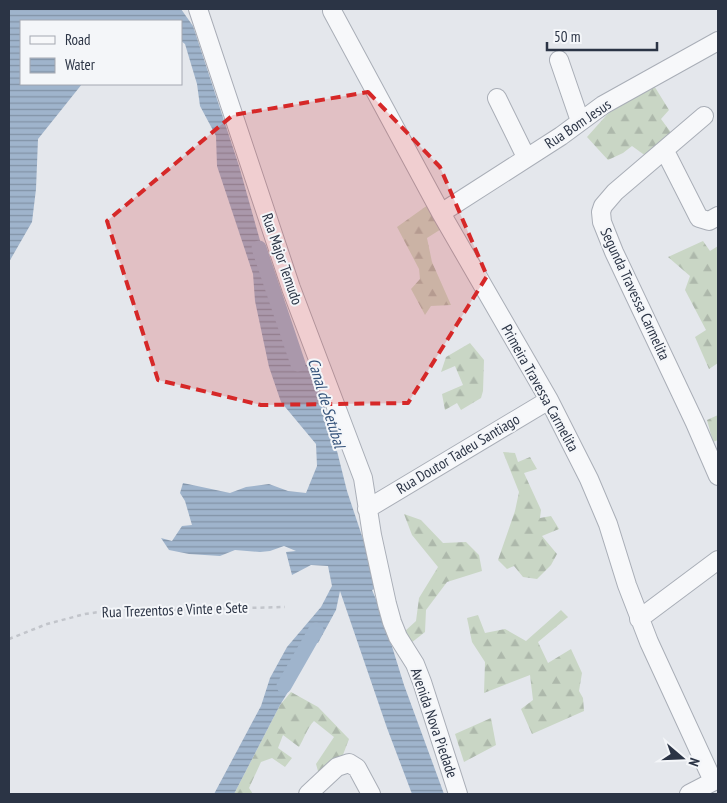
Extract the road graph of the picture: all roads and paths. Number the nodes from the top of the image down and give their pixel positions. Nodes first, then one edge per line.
1 (198, 9) edge
2 (332, 11) dead end
3 (718, 41) edge
4 (559, 60) dead end
5 (497, 98) dead end
6 (704, 116) dead end
7 (580, 121) junction
8 (665, 151) junction
9 (526, 157) junction
10 (441, 213) junction
11 (718, 216) edge
12 (549, 400) junction
13 (718, 476) edge
14 (367, 508) junction
15 (718, 560) edge
16 (285, 607) dead end
17 (639, 618) junction
18 (9, 639) edge
19 (716, 780) edge
20 (308, 794) edge
21 (370, 794) edge
22 (458, 794) edge
23 (689, 794) edge

1 - 14 street, Rua Major Temudo
2 - 10 street, Primeira Travessa Carmelita
3 - 7 street, Rua Bom Jesus
4 - 7 street
5 - 9 street
6 - 8 street, Segunda Travessa Carmelita
7 - 9 street, Rua Bom Jesus
8 - 11 street
8 - 13 street, Segunda Travessa Carmelita
9 - 10 street, Rua Bom Jesus
10 - 12 street, Primeira Travessa Carmelita
12 - 14 street, Rua Doutor Tadeu Santiago
12 - 17 street, Primeira Travessa Carmelita
14 - 22 street, Avenida Nova Piedade
15 - 17 street
16 - 18 path, Rua Trezentos e Vinte e Sete
17 - 19 street, Primeira Travessa Carmelita
19 - 23 street
20 - 21 street

